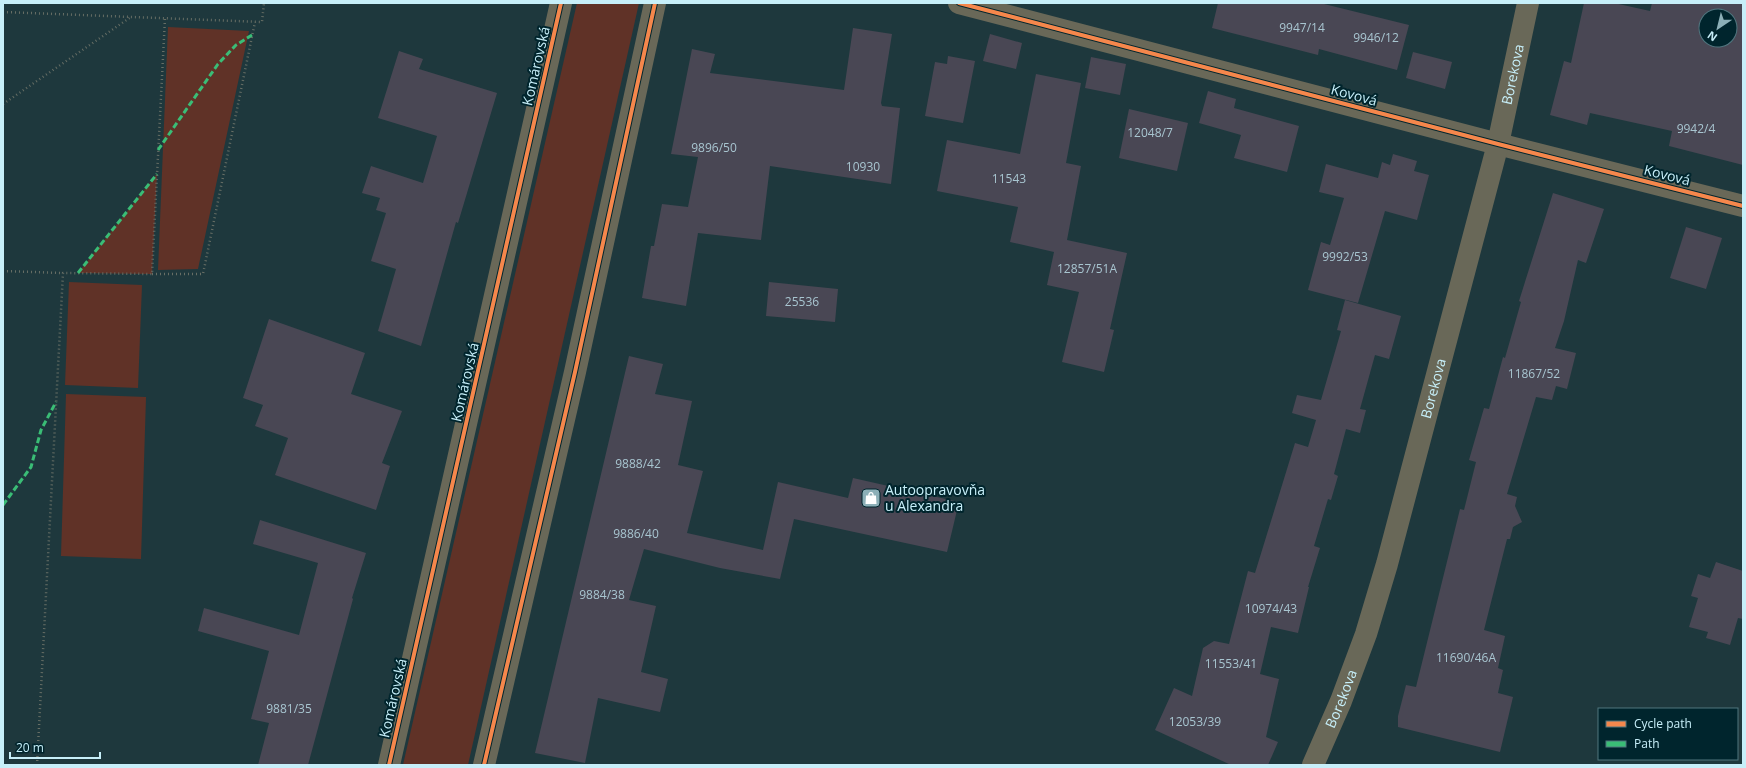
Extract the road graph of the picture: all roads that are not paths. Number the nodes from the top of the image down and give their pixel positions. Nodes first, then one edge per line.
1 (561, 3) edge
2 (655, 3) edge
3 (959, 3) edge
4 (1528, 3) edge
5 (1498, 144) junction
6 (1743, 206) edge
7 (389, 765) edge
8 (484, 765) edge
9 (1313, 765) edge

1 - 7 street, Komárovská
2 - 8 street
3 - 5 street, Kovová
4 - 5 street, Borekova
5 - 6 street, Kovová
5 - 9 street, Borekova

